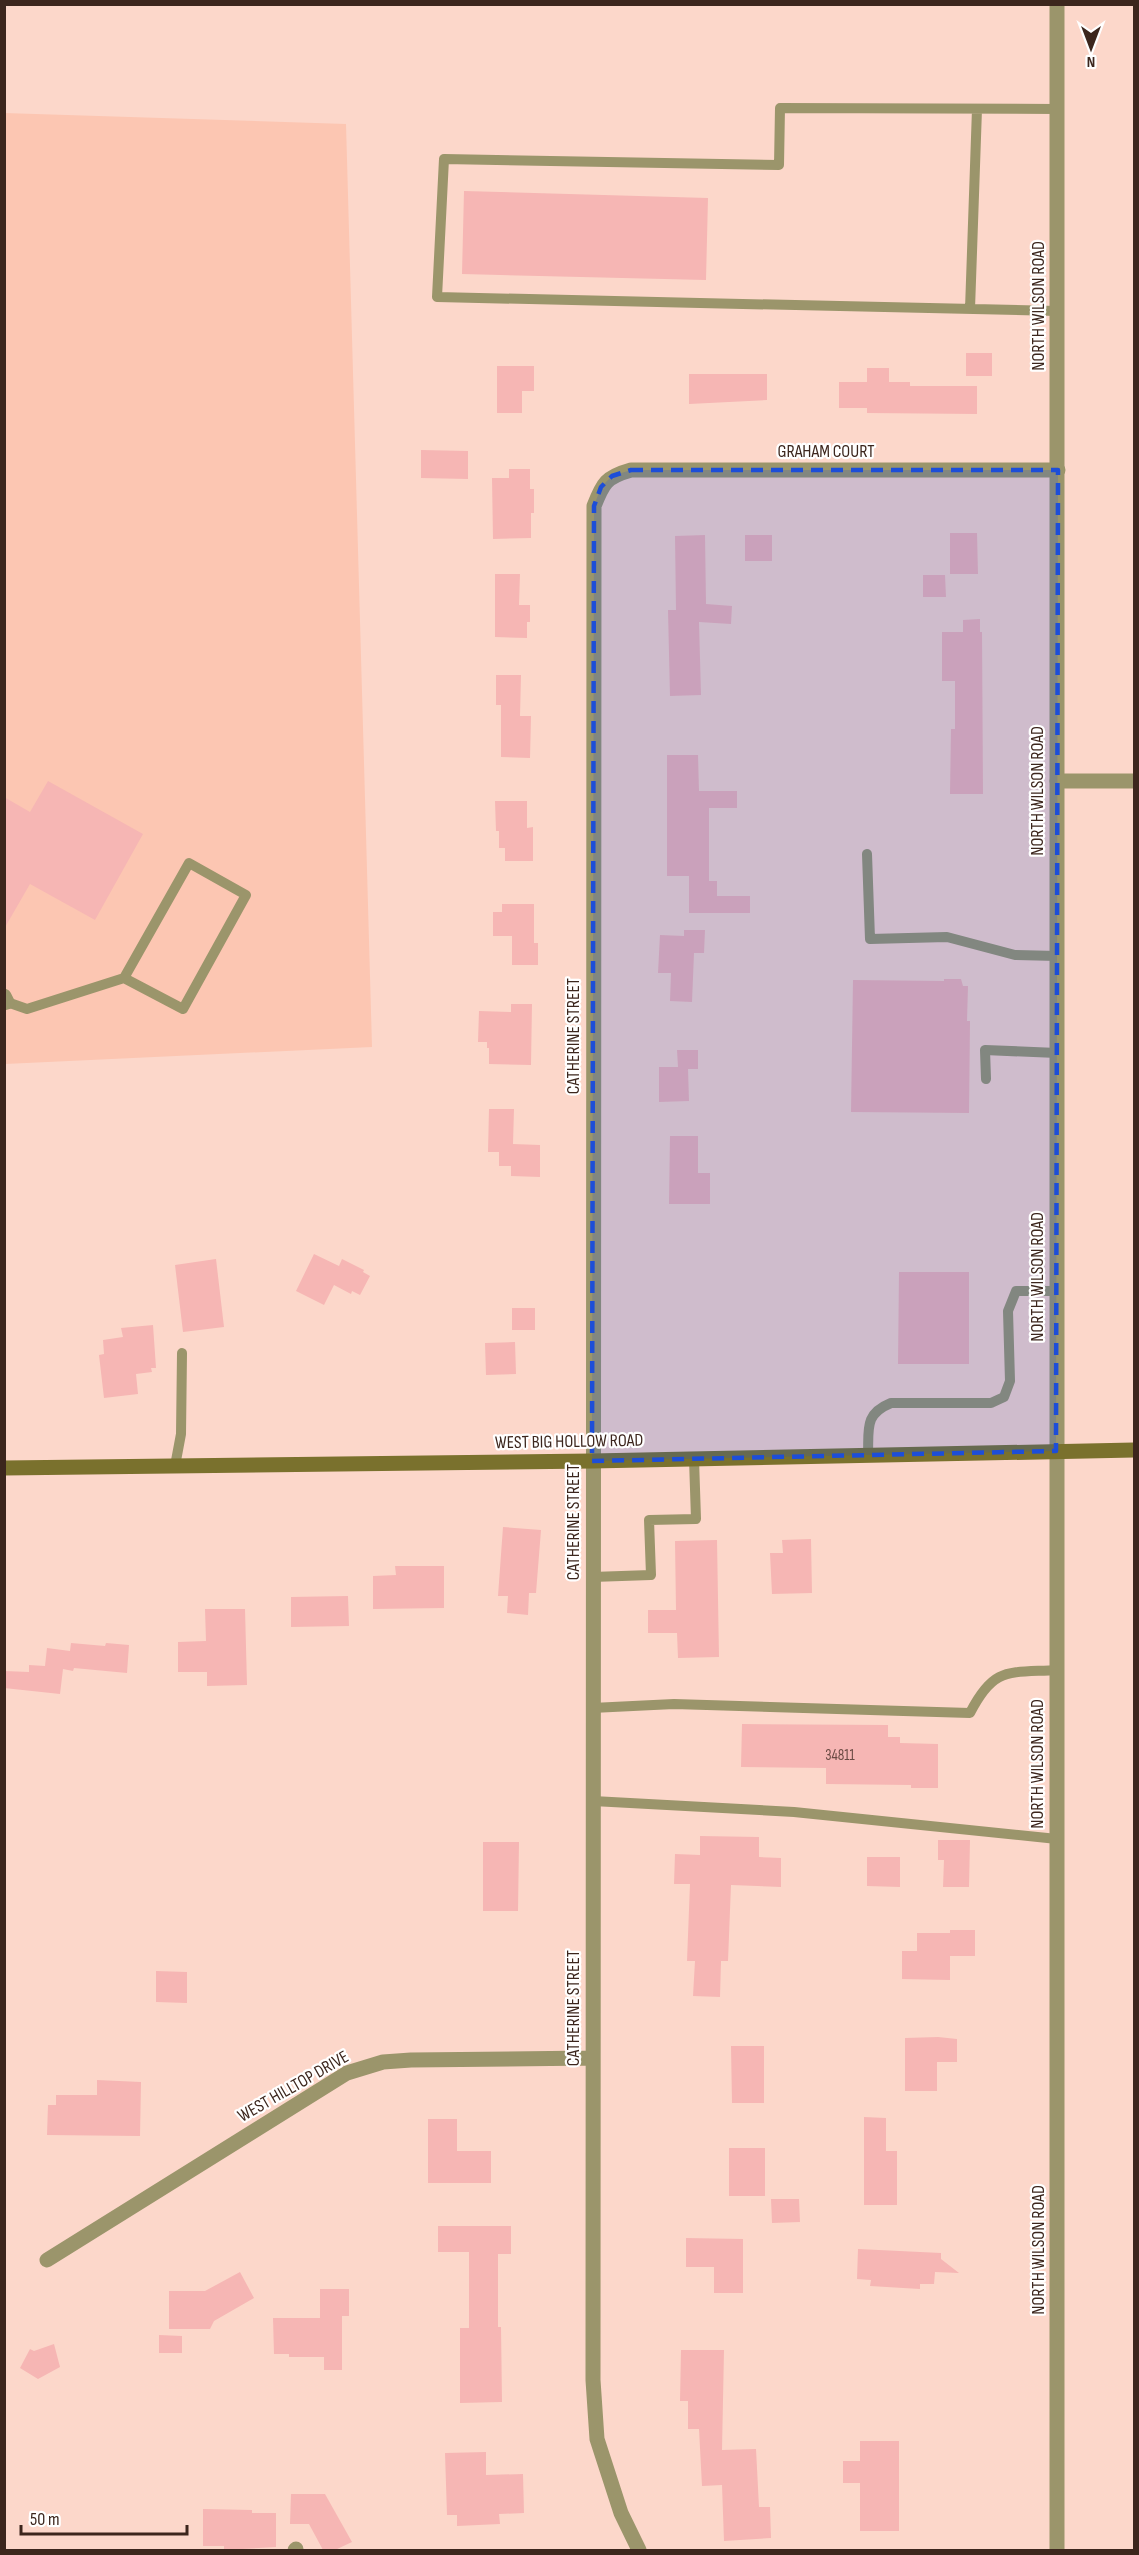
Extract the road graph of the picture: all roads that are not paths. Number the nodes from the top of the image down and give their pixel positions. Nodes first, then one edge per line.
1 (1057, 4) edge
2 (977, 109) junction
3 (1057, 109) junction
4 (970, 309) junction
5 (1057, 311) junction
6 (1058, 470) junction
7 (601, 487) joint
8 (1057, 781) junction
9 (1134, 781) edge
10 (867, 854) dead end
11 (1057, 956) junction
12 (124, 978) junction
13 (5, 1001) edge
14 (1057, 1053) junction
15 (986, 1079) dead end
16 (1056, 1291) junction
17 (183, 1353) dead end
18 (1134, 1450) edge
19 (1056, 1451) junction
20 (868, 1455) junction
21 (694, 1459) junction
22 (592, 1461) junction
23 (175, 1466) junction
24 (4, 1468) edge
25 (592, 1578) junction
26 (1057, 1670) junction
27 (592, 1708) junction
28 (593, 1801) junction
29 (1057, 1839) junction
30 (593, 2058) junction
31 (47, 2260) dead end
32 (639, 2550) edge
33 (1058, 2550) edge

1 - 3 street, NORTH WILSON ROAD
2 - 3 lane
2 - 4 lane
2 - 4 lane
3 - 5 street, NORTH WILSON ROAD
4 - 5 lane
5 - 6 street, NORTH WILSON ROAD
6 - 7 street, GRAHAM COURT
6 - 8 street, NORTH WILSON ROAD
7 - 22 street, CATHERINE STREET
8 - 9 street
8 - 11 street, NORTH WILSON ROAD
10 - 11 lane
11 - 14 street, NORTH WILSON ROAD
12 - 12 lane
12 - 13 lane
14 - 15 lane
14 - 16 street, NORTH WILSON ROAD
16 - 19 street, NORTH WILSON ROAD
16 - 20 lane
17 - 23 lane
18 - 19 main road, WEST BIG HOLLOW ROAD
19 - 20 main road, WEST BIG HOLLOW ROAD
19 - 26 street, NORTH WILSON ROAD
20 - 21 main road, WEST BIG HOLLOW ROAD
21 - 22 main road, WEST BIG HOLLOW ROAD
21 - 25 lane
22 - 23 main road, WEST BIG HOLLOW ROAD
22 - 25 street, CATHERINE STREET
23 - 24 main road, WEST BIG HOLLOW ROAD
25 - 27 street, CATHERINE STREET
26 - 27 lane
26 - 29 street, NORTH WILSON ROAD
27 - 28 street, CATHERINE STREET
28 - 29 lane
28 - 30 street, CATHERINE STREET
29 - 33 street, NORTH WILSON ROAD
30 - 31 street, WEST HILLTOP DRIVE
30 - 32 street, CATHERINE STREET

